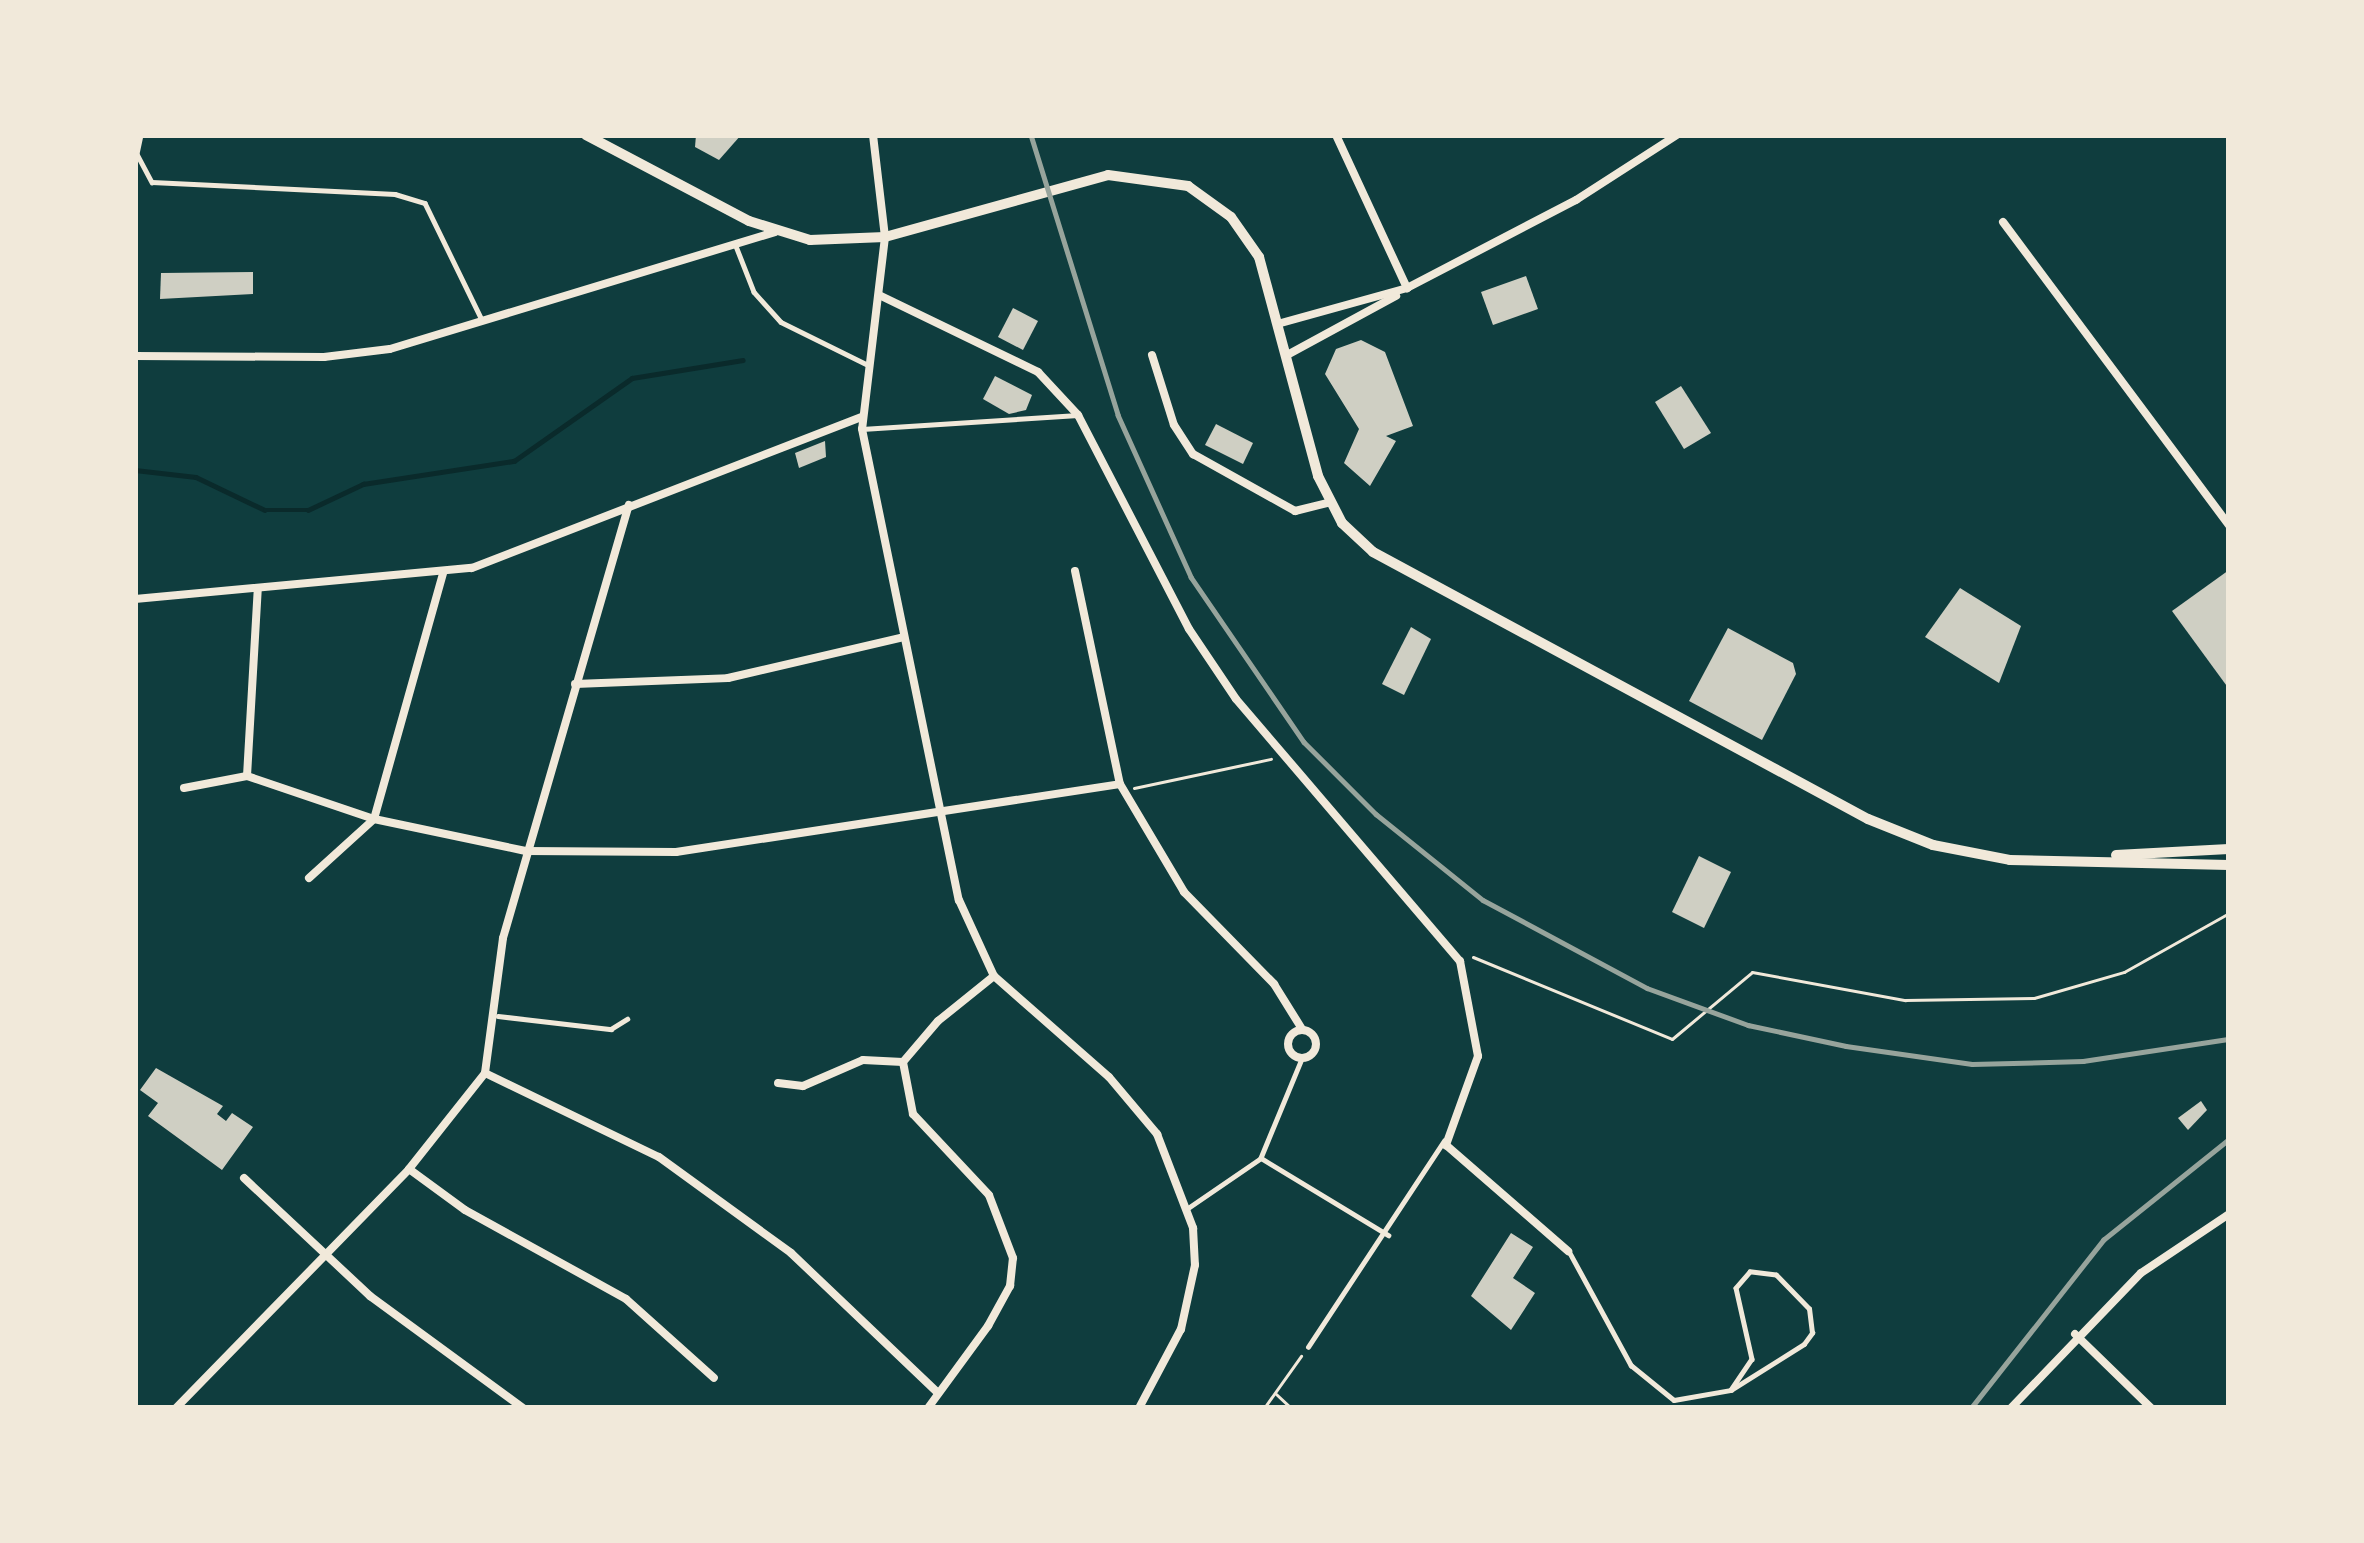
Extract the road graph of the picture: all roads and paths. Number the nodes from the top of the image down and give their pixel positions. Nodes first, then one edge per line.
1 (141, 135) edge
2 (586, 135) edge
3 (873, 135) edge
4 (1336, 135) edge
5 (1677, 135) edge
6 (2003, 222) dead end
7 (777, 231) junction
8 (885, 237) junction
9 (736, 246) junction
10 (1407, 288) junction
11 (879, 295) junction
12 (482, 320) junction
13 (1281, 323) junction
14 (1288, 353) junction
15 (1152, 355) dead end
16 (135, 356) edge
17 (866, 364) junction
18 (1078, 415) junction
19 (861, 417) junction
20 (862, 429) junction
21 (1330, 502) junction
22 (629, 505) junction
23 (2229, 525) edge
24 (1075, 571) dead end
25 (443, 574) junction
26 (258, 588) junction
27 (135, 599) edge
28 (900, 638) junction
29 (575, 684) junction
30 (1281, 757) junction
31 (248, 776) junction
32 (1123, 787) junction
33 (184, 788) dead end
34 (940, 817) junction
35 (374, 819) junction
36 (2226, 848) edge
37 (526, 851) junction
38 (2065, 862) junction
39 (2229, 865) edge
40 (309, 878) dead end
41 (2229, 913) edge
42 (1460, 961) junction
43 (994, 976) junction
44 (497, 1016) junction
45 (627, 1018) dead end
46 (1302, 1029) junction
47 (1302, 1059) junction
48 (903, 1062) junction
49 (485, 1073) junction
50 (778, 1083) dead end
51 (1445, 1139) junction
52 (1261, 1157) junction
53 (409, 1169) junction
54 (244, 1178) dead end
55 (1188, 1208) junction
56 (2229, 1214) edge
57 (1388, 1235) junction
58 (1568, 1251) joint
59 (327, 1252) junction
60 (2075, 1334) junction
61 (1308, 1347) joint
62 (714, 1378) dead end
63 (1732, 1390) junction
64 (938, 1393) junction
65 (1275, 1393) junction
66 (176, 1408) edge
67 (523, 1408) edge
68 (928, 1408) edge
69 (1139, 1408) edge
70 (1264, 1408) edge
71 (1291, 1408) edge
72 (2011, 1408) edge
73 (2151, 1408) edge

1 - 12 lane
2 - 7 main road
3 - 8 street
4 - 10 street
5 - 10 street
6 - 23 street
7 - 8 main road
7 - 9 street
8 - 11 street
8 - 13 main road
9 - 12 street
9 - 17 lane
10 - 13 street
10 - 14 street
11 - 17 street
11 - 18 street
12 - 16 street
13 - 14 main road
14 - 21 main road
15 - 21 street
17 - 19 street
18 - 20 lane
18 - 30 street
19 - 20 street
19 - 22 street
20 - 28 street
21 - 38 main road
22 - 25 street
22 - 29 street
24 - 32 street
25 - 26 street
25 - 35 street
26 - 27 street
26 - 31 street
28 - 29 street
28 - 34 street
29 - 37 street
30 - 32 path
30 - 42 street
31 - 33 street
31 - 35 street
32 - 34 street
32 - 46 street
34 - 37 street
34 - 43 street
35 - 37 street
35 - 40 street
36 - 38 main road
37 - 44 street
38 - 39 main road
41 - 42 path
42 - 51 street
43 - 48 street
43 - 55 street
44 - 45 lane
44 - 49 street
46 - 47 street
46 - 47 street
47 - 52 lane
48 - 50 street
48 - 64 street
49 - 53 street
49 - 64 street
51 - 57 lane
51 - 58 street
52 - 55 lane
52 - 57 lane
53 - 59 street
53 - 62 street
54 - 59 street
55 - 69 street
56 - 60 street
57 - 61 lane
58 - 63 lane
59 - 66 street
59 - 67 street
60 - 72 street
60 - 73 street
61 - 65 path
63 - 63 lane
64 - 68 street
65 - 70 path
65 - 71 path

